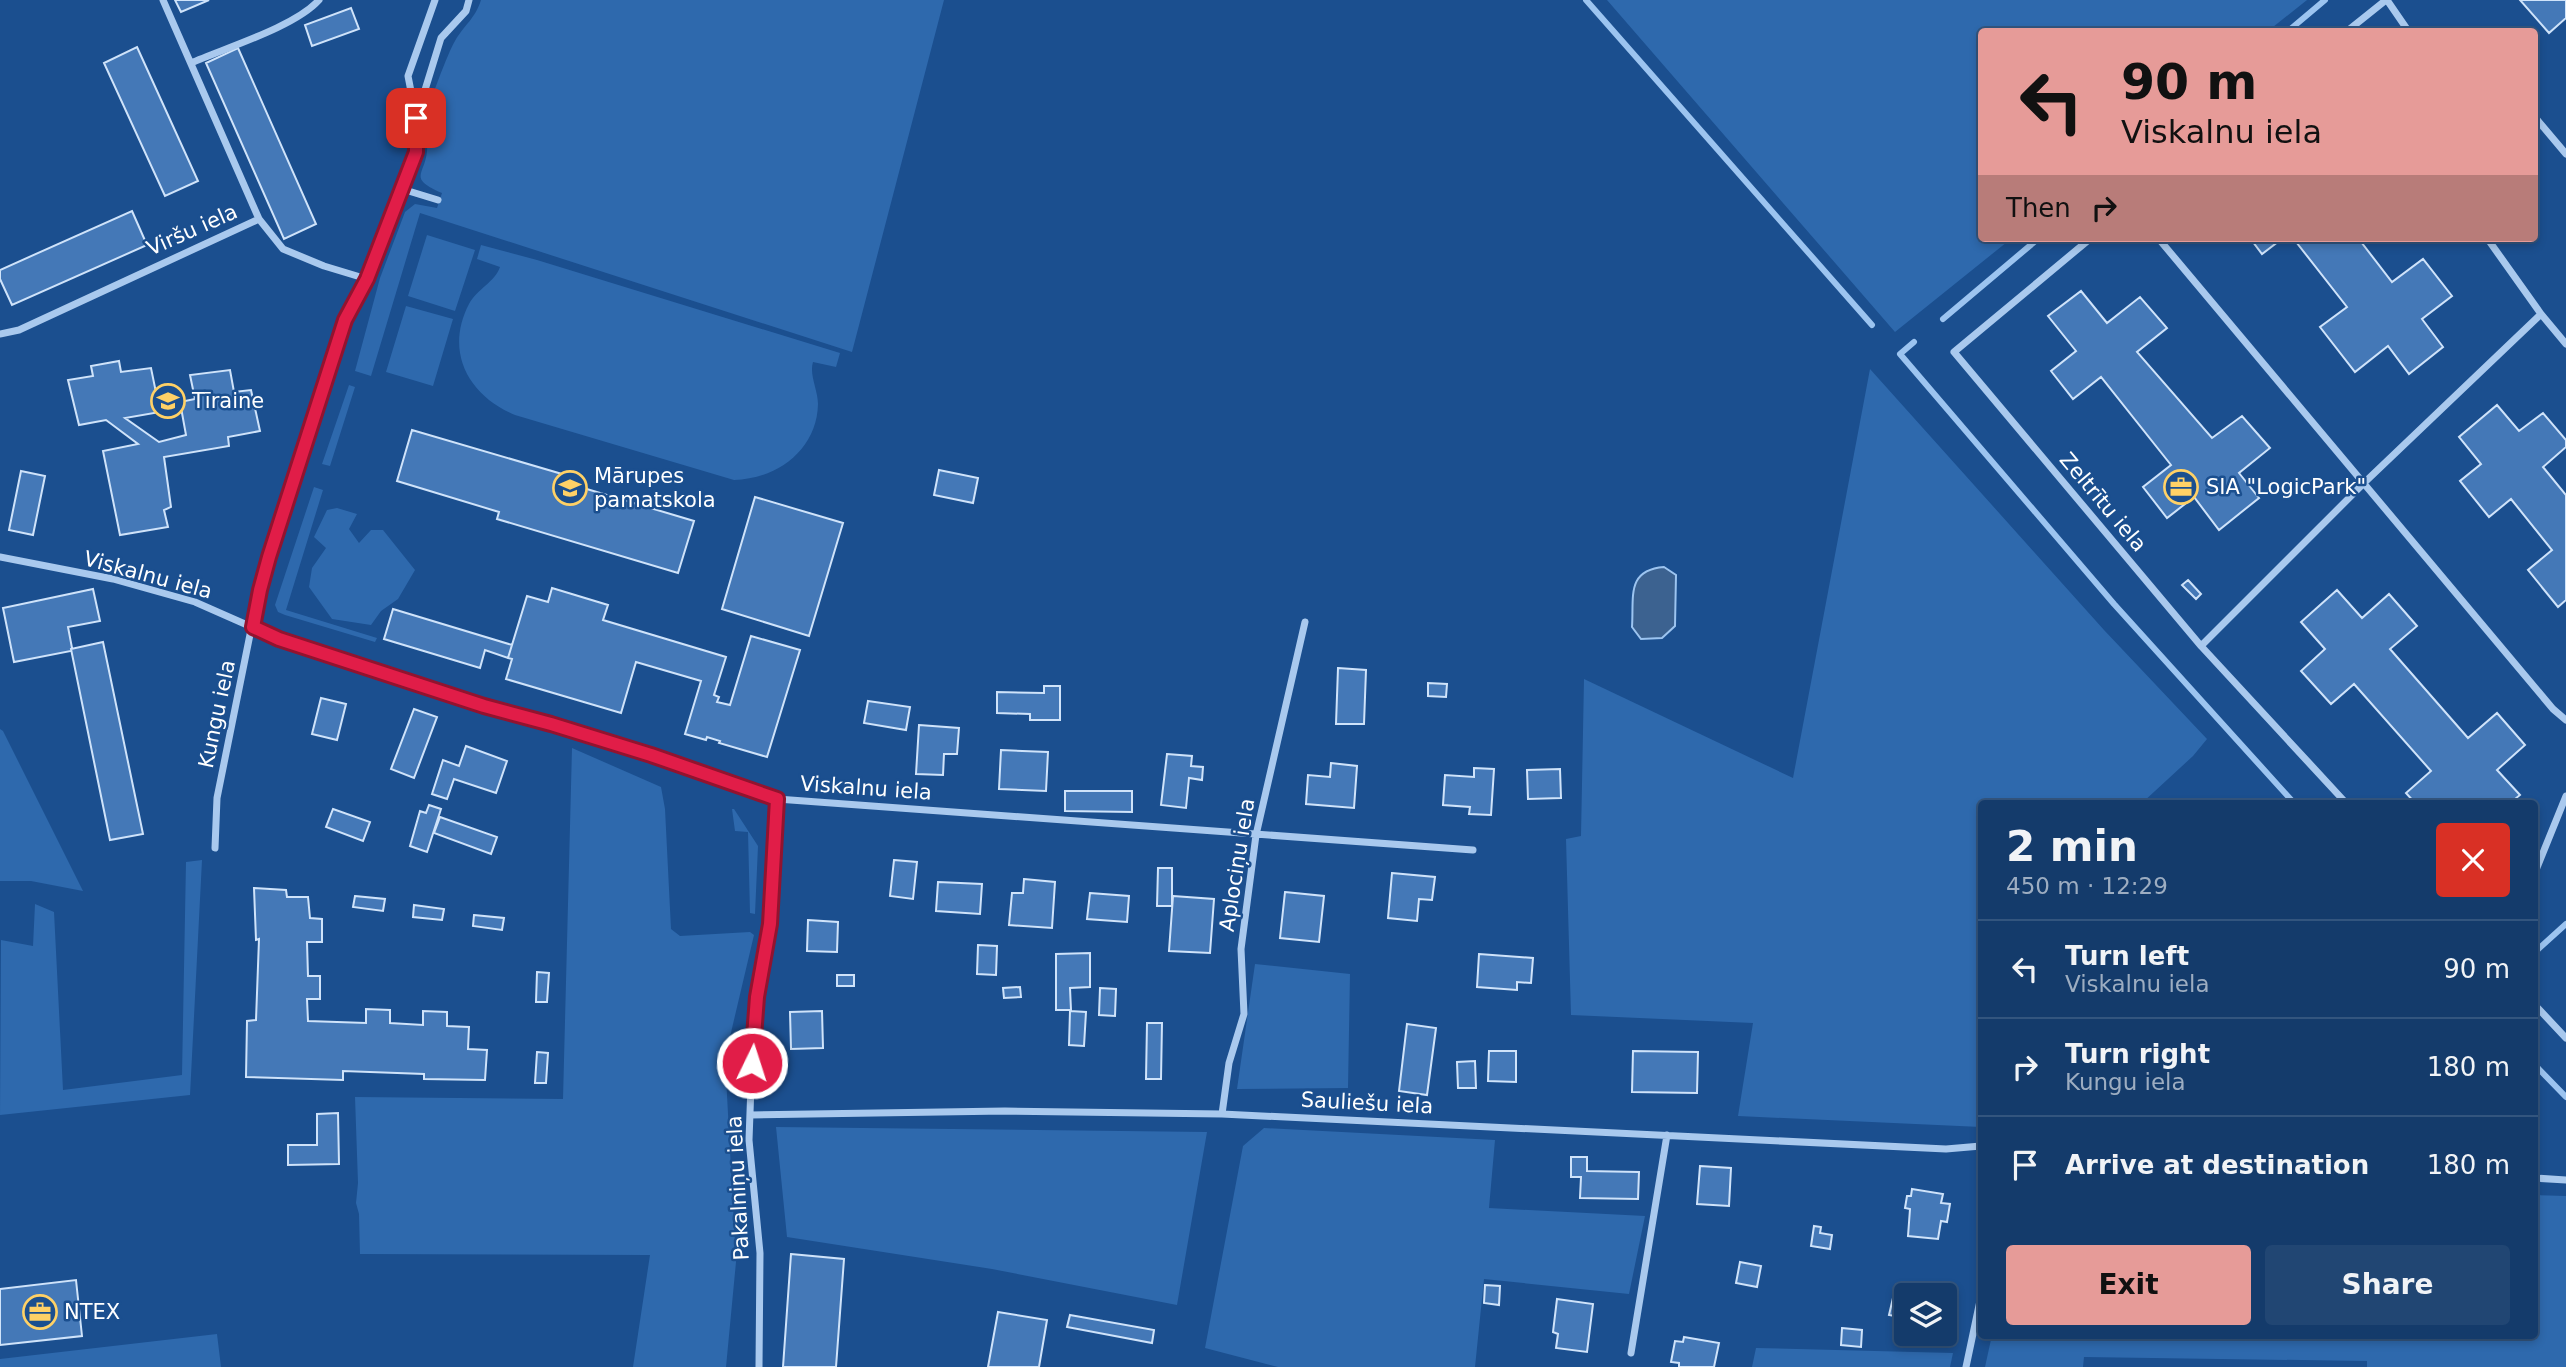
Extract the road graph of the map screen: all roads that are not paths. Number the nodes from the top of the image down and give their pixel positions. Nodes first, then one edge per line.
1 (163, 0) edge
2 (318, 0) edge
3 (435, 0) edge
4 (469, 0) edge
5 (2386, 0) edge
6 (2351, 28) edge
7 (2406, 28) edge
8 (191, 63) junction
9 (416, 118) junction
10 (2538, 121) edge
11 (2566, 154) edge
12 (402, 189) junction
13 (438, 200) dead end
14 (259, 219) junction
15 (2086, 242) edge
16 (2161, 242) edge
17 (2490, 242) edge
18 (367, 279) junction
19 (2541, 314) junction
20 (0, 334) edge
21 (2566, 344) edge
22 (2365, 482) junction
23 (0, 557) edge
24 (1305, 622) dead end
25 (253, 627) junction
26 (2201, 646) junction
27 (2566, 720) edge
28 (2566, 796) edge
29 (777, 799) junction
30 (2343, 800) edge
31 (1256, 835) junction
32 (215, 848) dead end
33 (1473, 850) dead end
34 (2538, 865) edge
35 (2538, 1008) edge
36 (2566, 1038) edge
37 (1222, 1114) junction
38 (751, 1115) junction
39 (1667, 1135) junction
40 (1978, 1146) edge
41 (2538, 1178) edge
42 (2566, 1180) edge
43 (1978, 1310) edge
44 (1631, 1353) dead end
45 (759, 1367) edge
46 (1966, 1367) edge

1 - 8 street, Viršu iela
2 - 8 street
3 - 9 street
4 - 9 street, Kungu iela
5 - 6 street
5 - 7 street
8 - 14 street, Viršu iela
9 - 12 street, Kungu iela
10 - 11 street
12 - 13 street
12 - 18 street, Kungu iela
14 - 18 street
14 - 20 street, Viršu iela
15 - 26 street, Zeltrītu iela
16 - 22 street
17 - 19 street
18 - 25 street, Kungu iela
19 - 21 street
19 - 22 street
22 - 26 street
22 - 27 street
23 - 25 street, Viskalnu iela
24 - 31 street, Aplociņu iela
25 - 29 street, Viskalnu iela
25 - 32 street, Kungu iela
26 - 30 street, Zeltrītu iela
28 - 34 street
29 - 31 street, Viskalnu iela
29 - 38 street, Pakalniņu iela
31 - 33 street, Viskalnu iela
31 - 37 street, Aplociņu iela
35 - 36 street
37 - 38 street, Sauliešu iela
37 - 39 street, Sauliešu iela
38 - 45 street, Pakalniņu iela
39 - 40 street, Sauliešu iela
39 - 44 street
41 - 42 street
43 - 46 street

